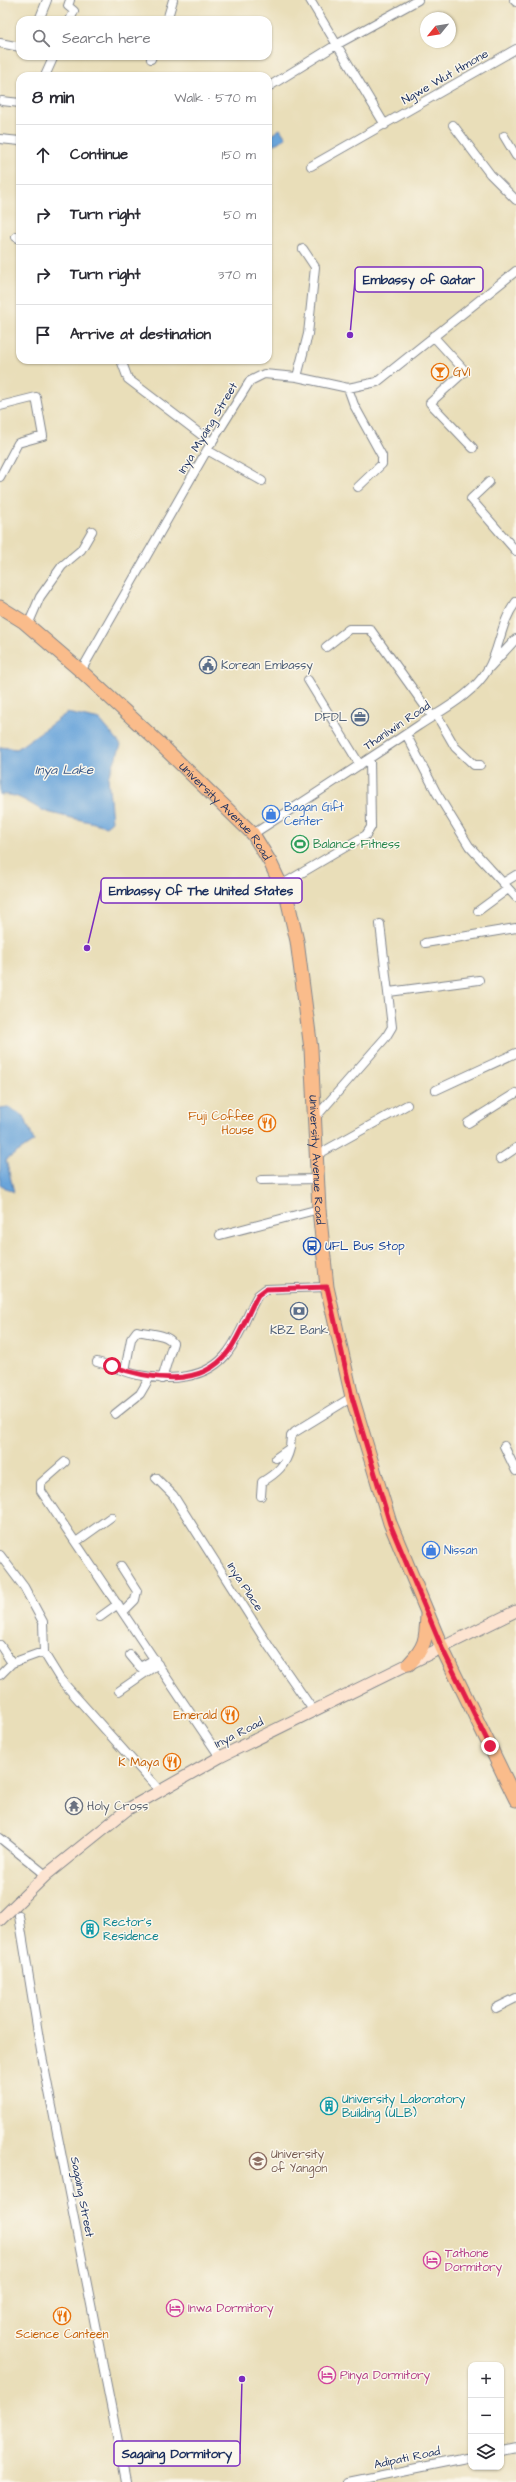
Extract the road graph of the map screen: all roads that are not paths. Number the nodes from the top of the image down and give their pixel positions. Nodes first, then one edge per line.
1 (47, 0) edge
2 (70, 0) edge
3 (173, 0) edge
4 (310, 0) edge
5 (418, 0) edge
6 (514, 0) edge
7 (516, 2) edge
8 (41, 16) edge
9 (72, 16) edge
10 (168, 16) edge
11 (0, 43) edge
12 (16, 46) edge
13 (336, 46) junction
14 (516, 49) edge
15 (52, 60) edge
16 (47, 72) edge
17 (272, 85) edge
18 (2, 101) dead end
19 (16, 103) edge
20 (384, 125) junction
21 (453, 125) dead end
22 (504, 136) dead end
23 (0, 139) edge
24 (16, 141) edge
25 (516, 156) edge
26 (311, 166) dead end
27 (516, 200) edge
28 (303, 249) dead end
29 (516, 271) edge
30 (433, 336) junction
31 (123, 364) edge
32 (297, 377) junction
33 (348, 388) junction
34 (0, 406) edge
35 (209, 446) junction
36 (473, 448) dead end
37 (0, 477) edge
38 (262, 481) dead end
39 (489, 482) dead end
40 (358, 487) dead end
41 (92, 531) dead end
42 (516, 551) edge
43 (516, 602) edge
44 (0, 607) edge
45 (28, 625) junction
46 (516, 639) edge
47 (326, 647) dead end
48 (488, 669) junction
49 (80, 671) junction
50 (308, 680) dead end
51 (434, 715) junction
52 (406, 734) junction
53 (370, 759) junction
54 (360, 765) junction
55 (480, 765) dead end
56 (253, 834) junction
57 (516, 875) edge
58 (281, 885) junction
59 (506, 886) junction
60 (516, 897) edge
61 (478, 911) dead end
62 (380, 924) dead end
63 (516, 928) edge
64 (426, 943) dead end
65 (479, 980) dead end
66 (389, 992) junction
67 (516, 1054) edge
68 (436, 1090) dead end
69 (516, 1093) edge
70 (408, 1105) dead end
71 (315, 1118) junction
72 (468, 1123) dead end
73 (516, 1148) edge
74 (317, 1155) junction
75 (500, 1159) dead end
76 (318, 1179) junction
77 (261, 1180) dead end
78 (319, 1209) junction
79 (220, 1235) dead end
80 (327, 1287) junction
81 (97, 1362) dead end
82 (125, 1371) junction
83 (150, 1377) junction
84 (162, 1379) junction
85 (352, 1397) junction
86 (115, 1414) dead end
87 (504, 1446) dead end
88 (290, 1448) junction
89 (276, 1458) dead end
90 (66, 1462) dead end
91 (516, 1471) edge
92 (156, 1478) dead end
93 (261, 1496) dead end
94 (111, 1517) dead end
95 (76, 1542) junction
96 (0, 1555) edge
97 (120, 1566) dead end
98 (118, 1604) junction
99 (427, 1610) junction
100 (516, 1611) edge
101 (123, 1612) junction
102 (100, 1617) dead end
103 (0, 1645) edge
104 (442, 1648) junction
105 (44, 1654) junction
106 (130, 1656) dead end
107 (156, 1662) junction
108 (12, 1663) junction
109 (409, 1664) junction
110 (0, 1675) edge
111 (119, 1691) dead end
112 (314, 1710) junction
113 (220, 1757) junction
114 (160, 1790) junction
115 (516, 1800) edge
116 (0, 1838) edge
117 (46, 1876) junction
118 (19, 1916) dead end
119 (0, 1920) edge
120 (516, 1998) edge
121 (496, 2008) dead end
122 (516, 2448) edge
123 (504, 2450) edge
124 (468, 2458) edge
125 (126, 2482) edge
126 (348, 2482) edge

1 - 8 street
2 - 9 street
3 - 10 street
4 - 13 street
5 - 13 street
6 - 7 street
11 - 12 street
13 - 17 street
13 - 20 street
14 - 20 street, Ngwe Wut Hmone
15 - 16 street
18 - 19 street
20 - 26 street, Ngwe Wut Hmone
21 - 27 street
22 - 25 street
23 - 24 street
28 - 32 street
29 - 30 street, Inya Myaing Street
30 - 33 street, Inya Myaing Street
30 - 36 street
31 - 35 street
32 - 33 street, Inya Myaing Street
32 - 35 street, Inya Myaing Street
33 - 40 street
34 - 37 street
35 - 38 street
35 - 49 street, Inya Myaing Street
39 - 42 street
41 - 45 street
43 - 48 street, Thanlwin Road
44 - 45 main road, University Avenue Road
45 - 49 main road, University Avenue Road
46 - 48 street
47 - 51 street
48 - 51 street, Thanlwin Road
49 - 56 main road, University Avenue Road
50 - 54 street
51 - 52 street, Thanlwin Road
51 - 55 street
52 - 53 street, Thanlwin Road
52 - 59 street
53 - 54 street, Thanlwin Road
53 - 58 street
54 - 56 street, Thanlwin Road
56 - 58 main road, University Avenue Road
57 - 59 street
58 - 71 main road, University Avenue Road
59 - 60 street
59 - 61 street
62 - 66 street
63 - 64 street
65 - 66 street
66 - 71 street
67 - 68 street
69 - 72 street
70 - 74 street
71 - 74 main road, University Avenue Road
73 - 75 street
74 - 76 main road, University Avenue Road
76 - 77 street
76 - 78 main road, University Avenue Road
78 - 79 street
78 - 80 main road, University Avenue Road
80 - 84 street
80 - 85 main road, University Avenue Road
81 - 82 street
82 - 83 street
82 - 84 street
83 - 84 street
83 - 86 street
85 - 88 street
85 - 99 main road, University Avenue Road
87 - 91 street
88 - 89 street
88 - 93 street
90 - 95 street
92 - 112 street, Inya Place
94 - 95 street
95 - 98 street
96 - 105 street
97 - 101 street
98 - 101 street
98 - 102 street
99 - 104 main road, University Avenue Road
99 - 109 main road
100 - 104 main road, Inya Road
101 - 107 street
103 - 108 street
104 - 109 main road, Inya Road
104 - 115 main road, University Avenue Road
105 - 108 street
105 - 114 street
106 - 107 street
107 - 111 street
107 - 113 street
108 - 110 street
109 - 112 main road, Inya Road
112 - 113 main road, Inya Road
113 - 114 main road, Inya Road
114 - 117 main road, Inya Road
116 - 117 street
117 - 119 main road, Inya Road
118 - 125 street, Sagaing Street
120 - 121 street
122 - 123 street
124 - 126 street, Adipati Road

